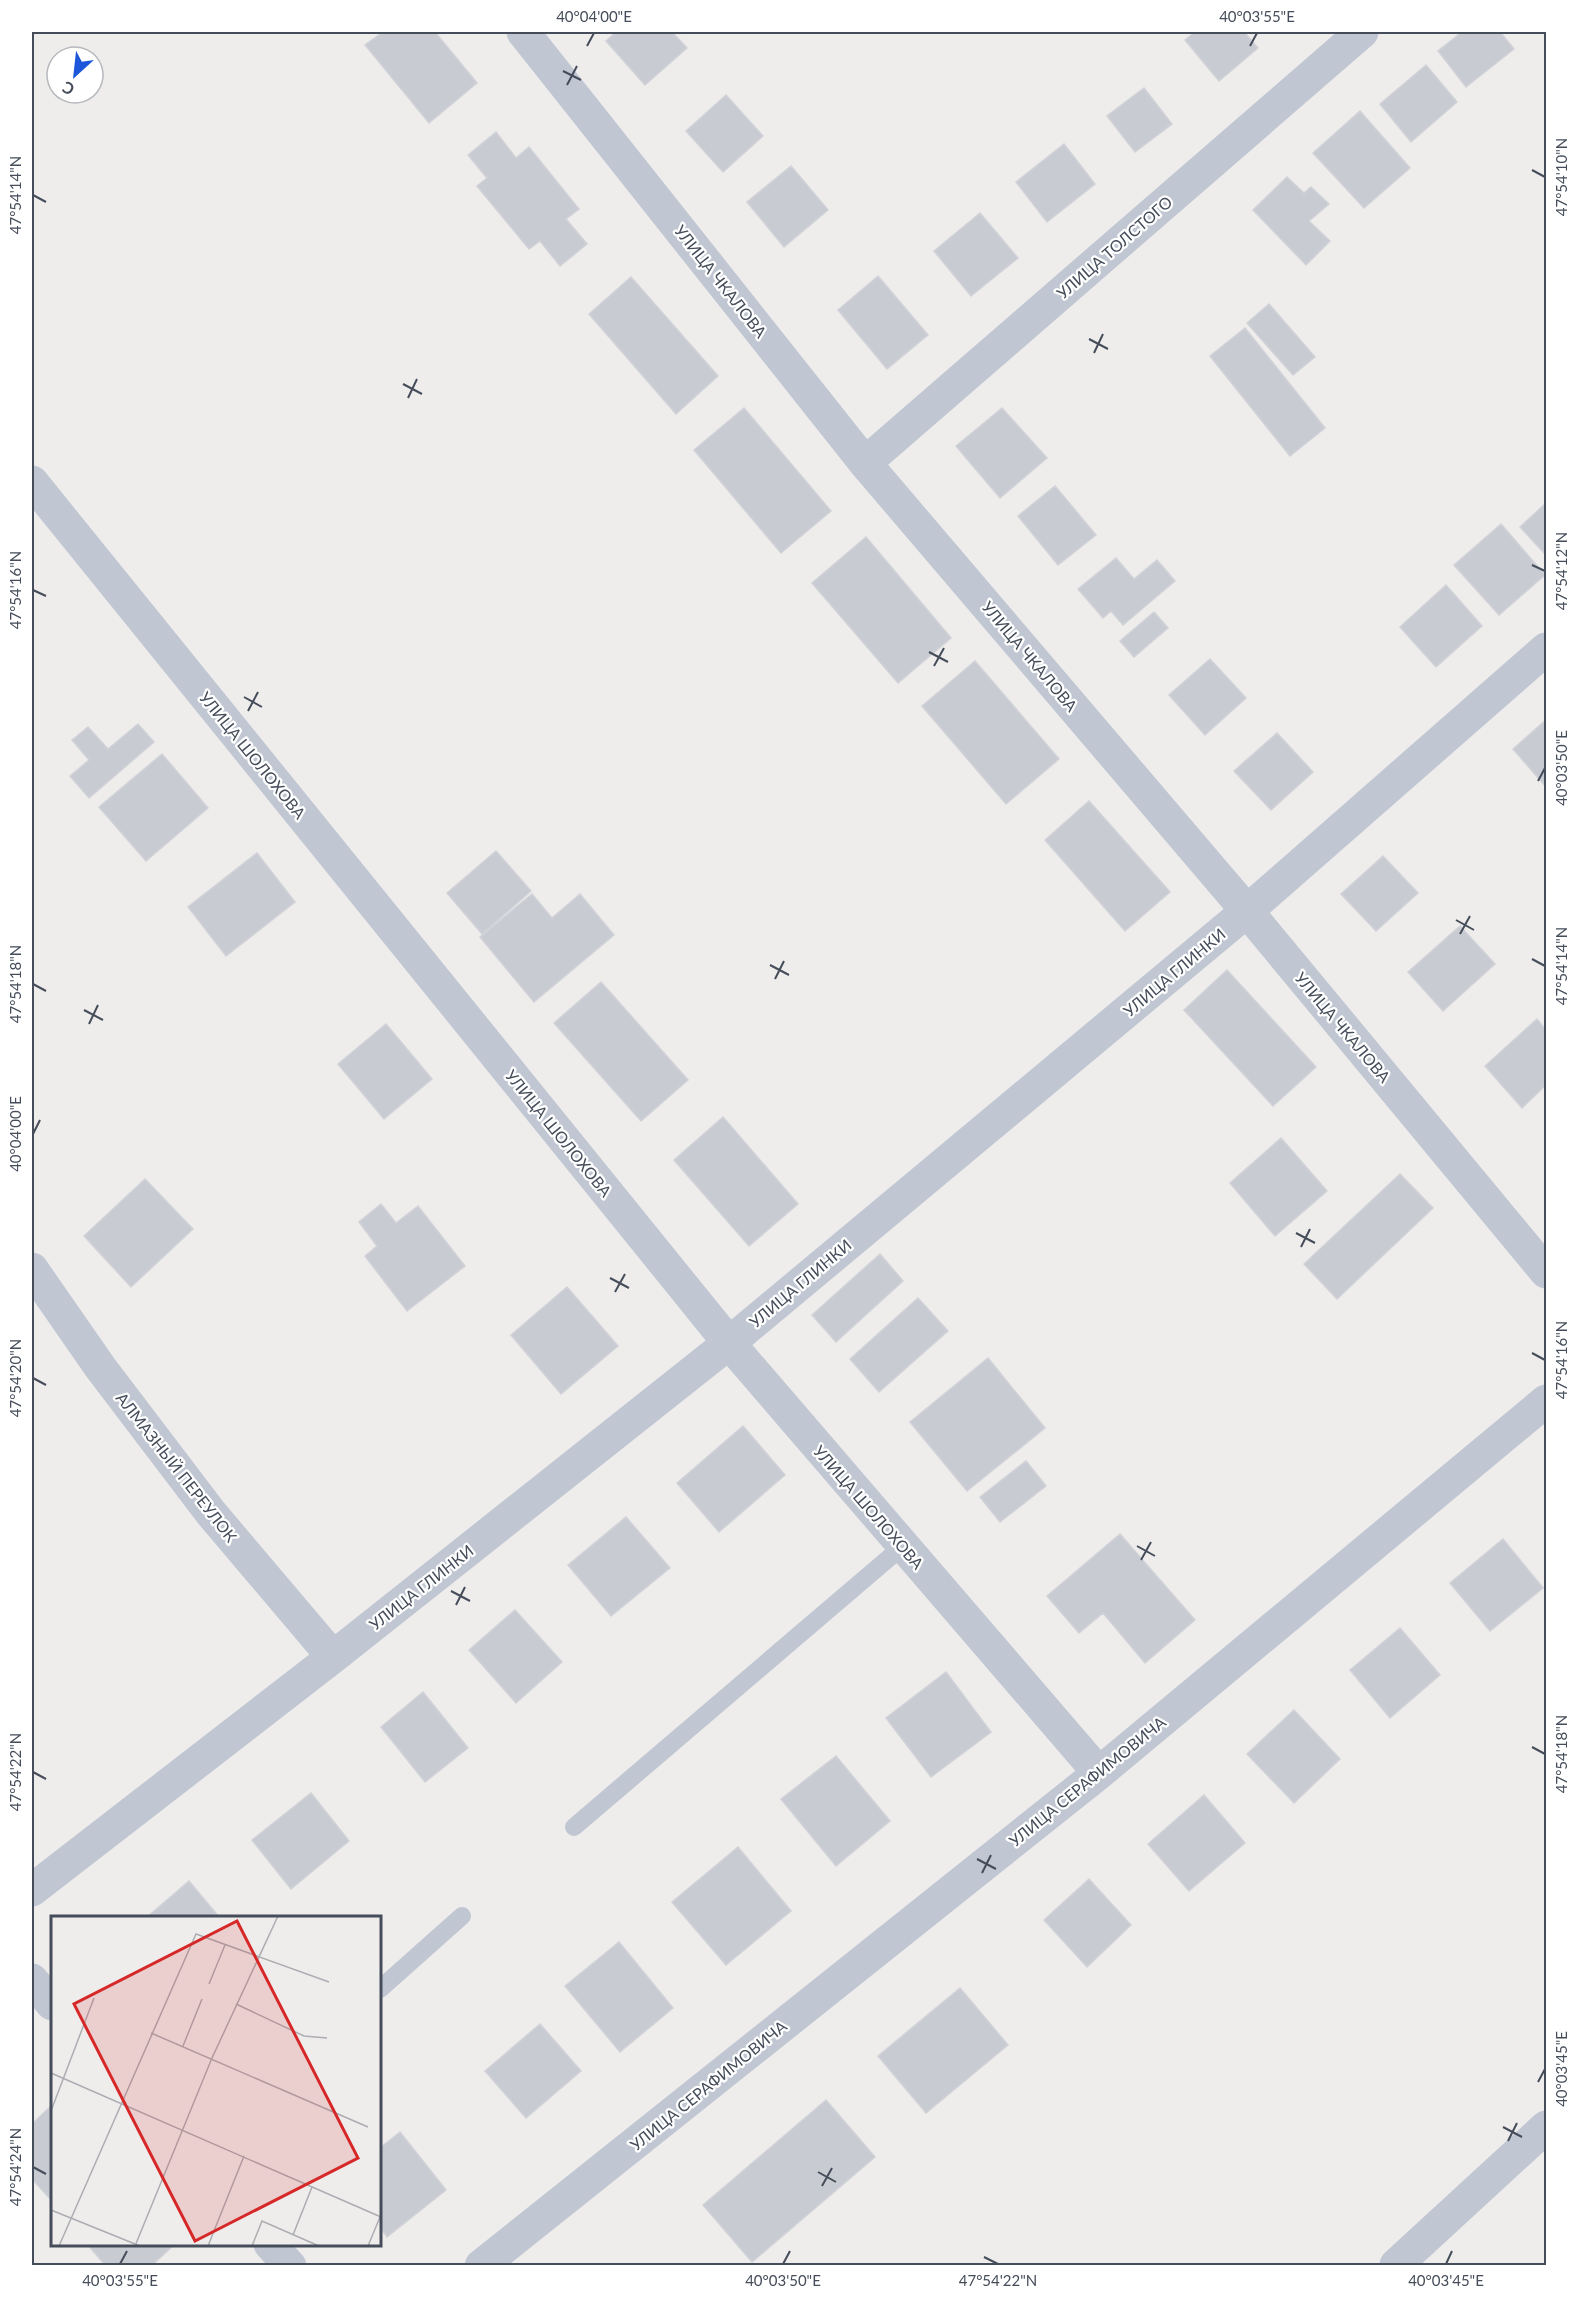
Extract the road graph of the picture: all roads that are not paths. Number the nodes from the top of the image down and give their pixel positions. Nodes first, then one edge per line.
1 (523, 32) edge
2 (1362, 32) edge
3 (865, 463) junction
4 (32, 482) edge
5 (1546, 649) edge
6 (1247, 911) junction
7 (32, 1269) edge
8 (1546, 1272) edge
9 (729, 1343) junction
10 (1546, 1401) edge
11 (903, 1546) junction
12 (333, 1657) junction
13 (1099, 1773) junction
14 (574, 1827) dead end
15 (32, 1890) edge
16 (462, 1916) dead end
17 (32, 1980) edge
18 (381, 1988) edge
19 (51, 2003) edge
20 (1546, 2127) edge
21 (272, 2246) edge
22 (290, 2265) edge
23 (481, 2265) edge
24 (1396, 2265) edge

1 - 3 street, УЛИЦА ЧКАЛОВА
2 - 3 street, УЛИЦА ТОЛСТОГО
3 - 6 street, УЛИЦА ЧКАЛОВА
4 - 9 street, УЛИЦА ШОЛОХОВА
5 - 6 street, УЛИЦА ГЛИНКИ
6 - 8 street, УЛИЦА ЧКАЛОВА
6 - 9 street, УЛИЦА ГЛИНКИ
7 - 12 street, АЛМАЗНЫЙ ПЕРЕУЛОК
9 - 11 street, УЛИЦА ШОЛОХОВА
9 - 12 street, УЛИЦА ГЛИНКИ
10 - 13 street, УЛИЦА СЕРАФИМОВИЧА
11 - 13 street, УЛИЦА ШОЛОХОВА
11 - 14 lane
12 - 15 street, УЛИЦА ГЛИНКИ
13 - 23 street, УЛИЦА СЕРАФИМОВИЧА
16 - 18 lane
17 - 19 street
20 - 24 street
21 - 22 street

